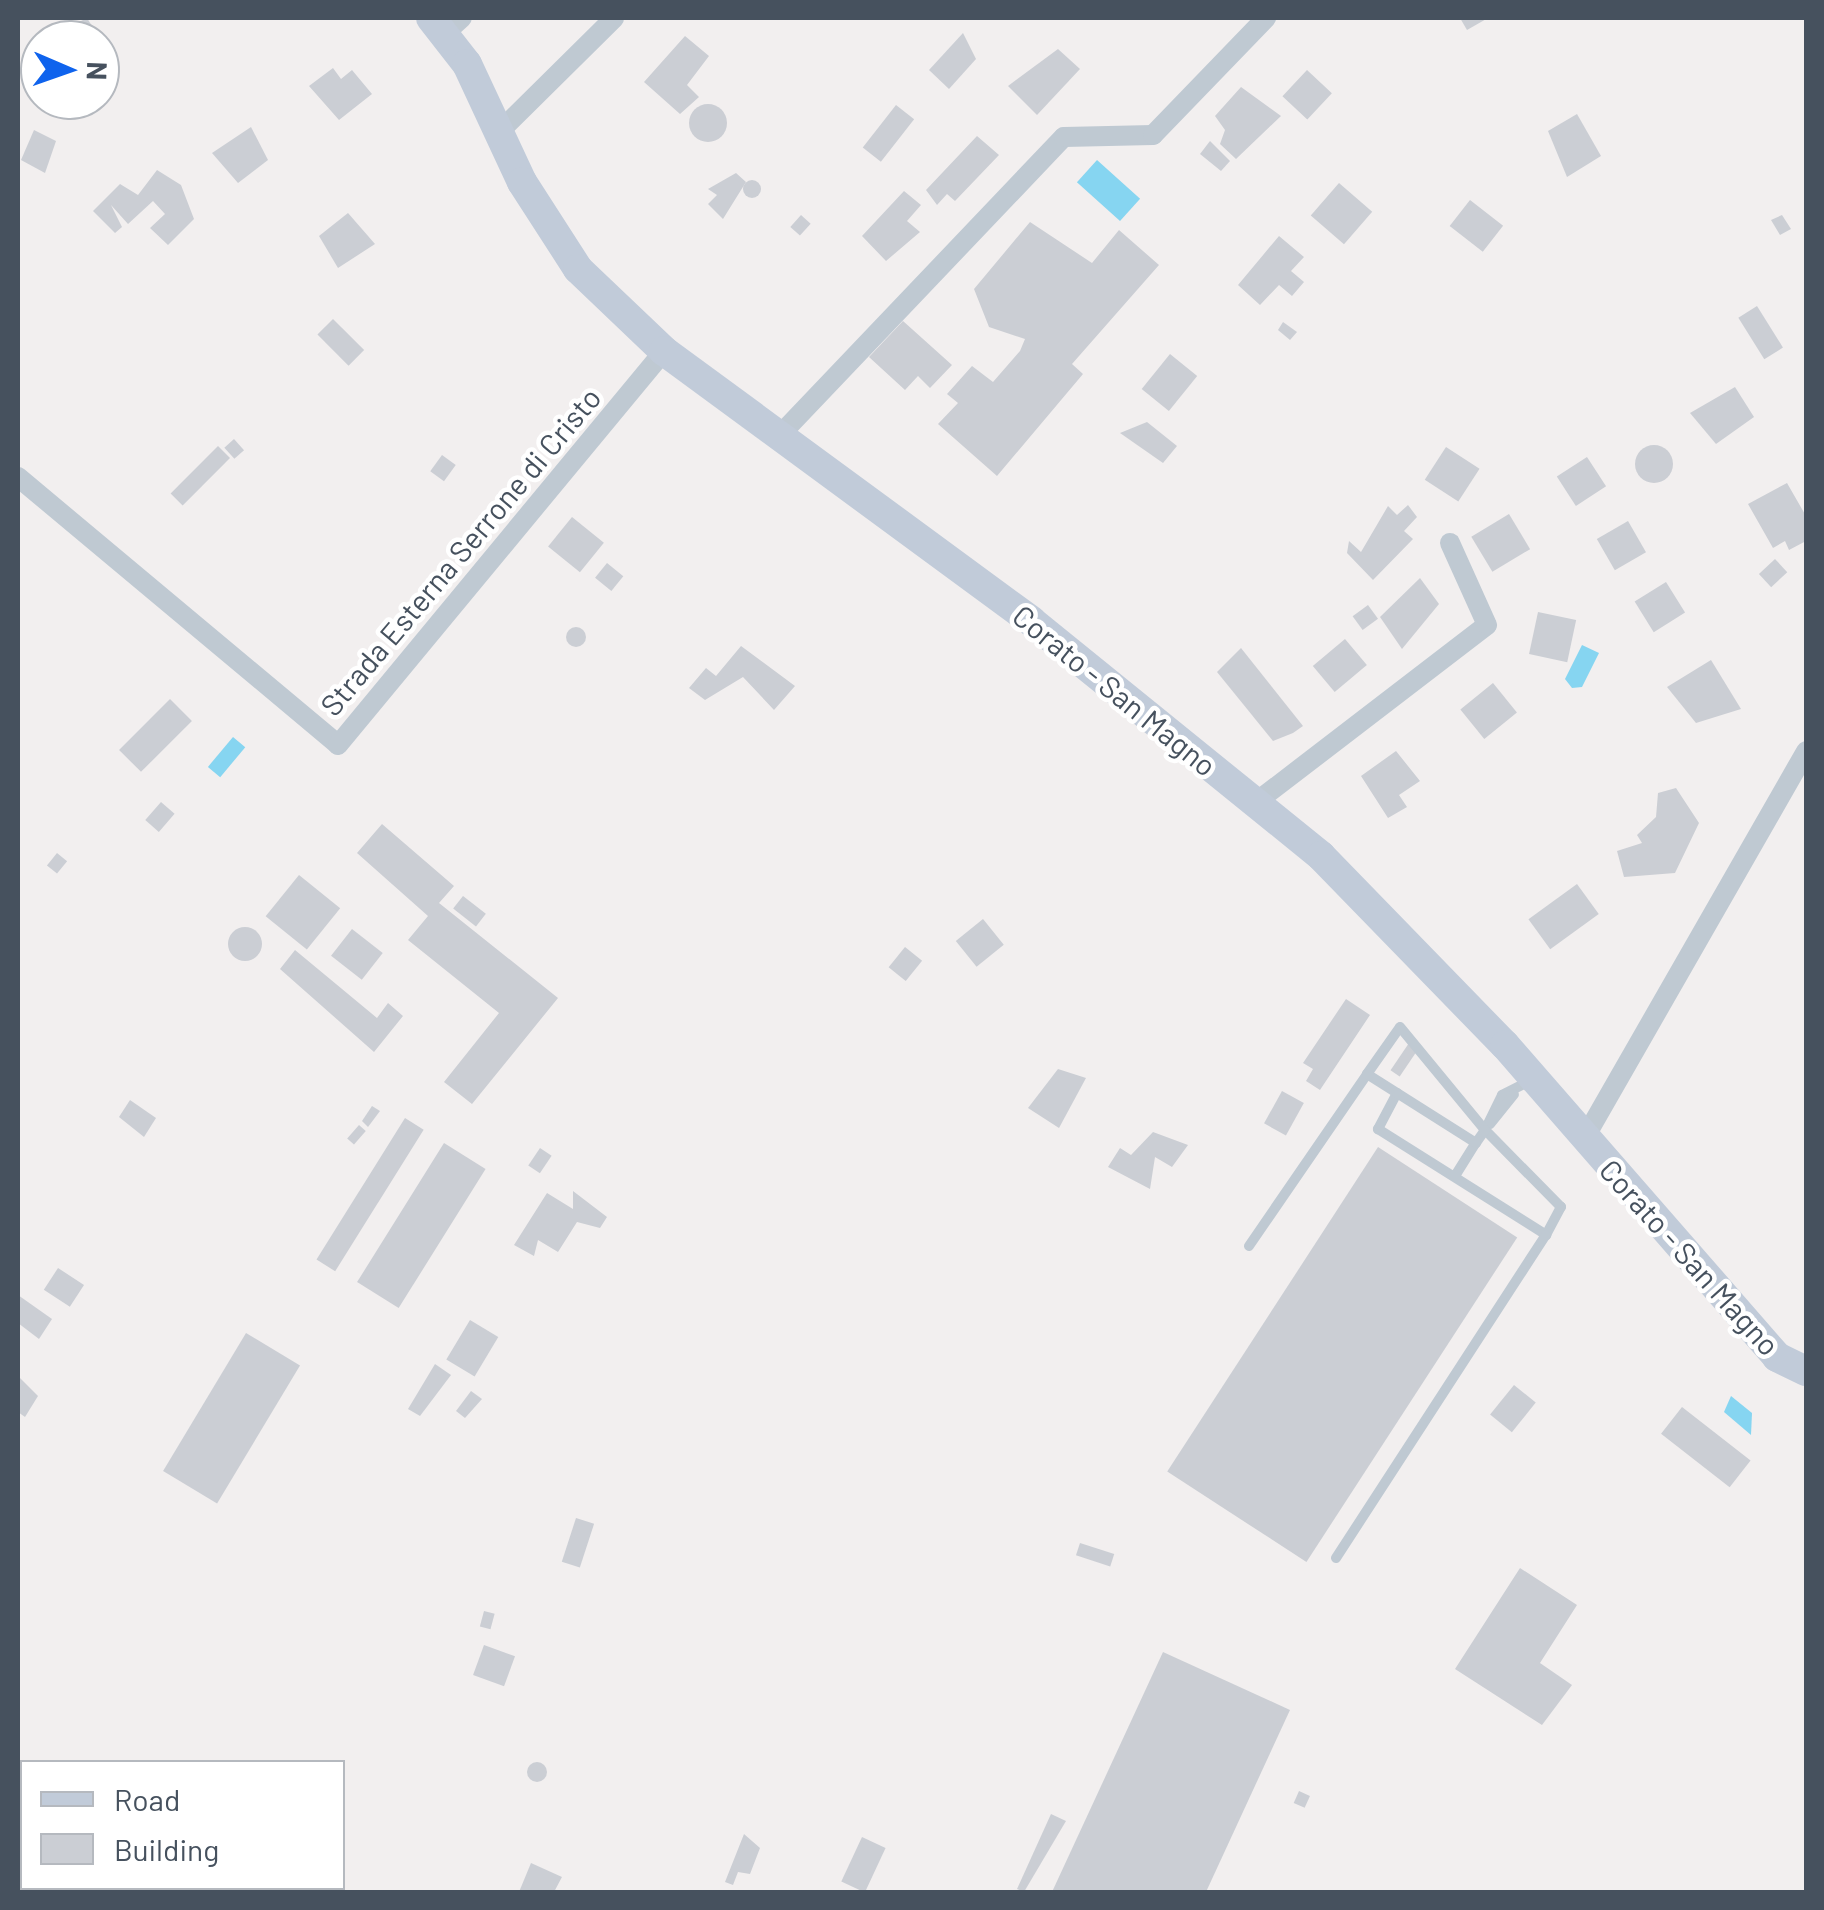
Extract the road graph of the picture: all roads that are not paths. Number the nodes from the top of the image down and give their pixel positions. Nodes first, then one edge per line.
1 (614, 18) edge
2 (1266, 18) edge
3 (446, 23) edge
4 (498, 132) junction
5 (664, 351) junction
6 (779, 436) junction
7 (18, 477) edge
8 (1450, 544) dead end
9 (1806, 751) edge
10 (1255, 803) junction
11 (1367, 1074) junction
12 (1524, 1086) junction
13 (1397, 1093) junction
14 (1488, 1127) junction
15 (1584, 1140) junction
16 (1476, 1143) junction
17 (1455, 1176) junction
18 (1546, 1235) junction
19 (1249, 1246) dead end
20 (1806, 1371) edge
21 (1336, 1558) dead end

1 - 4 street
2 - 6 street
3 - 4 main road, Corato - San Magno
4 - 5 main road, Corato - San Magno
5 - 6 main road, Corato - San Magno
5 - 7 street, Strada Esterna Serrone di Cristo
6 - 10 main road, Corato - San Magno
8 - 10 street
9 - 15 street
10 - 12 main road, Corato - San Magno
11 - 13 lane
11 - 14 lane
11 - 19 lane
12 - 14 lane
12 - 15 main road, Corato - San Magno
13 - 16 lane
13 - 17 lane
14 - 16 lane
14 - 18 lane
15 - 20 main road, Corato - San Magno
16 - 17 lane
17 - 18 lane
18 - 21 lane

